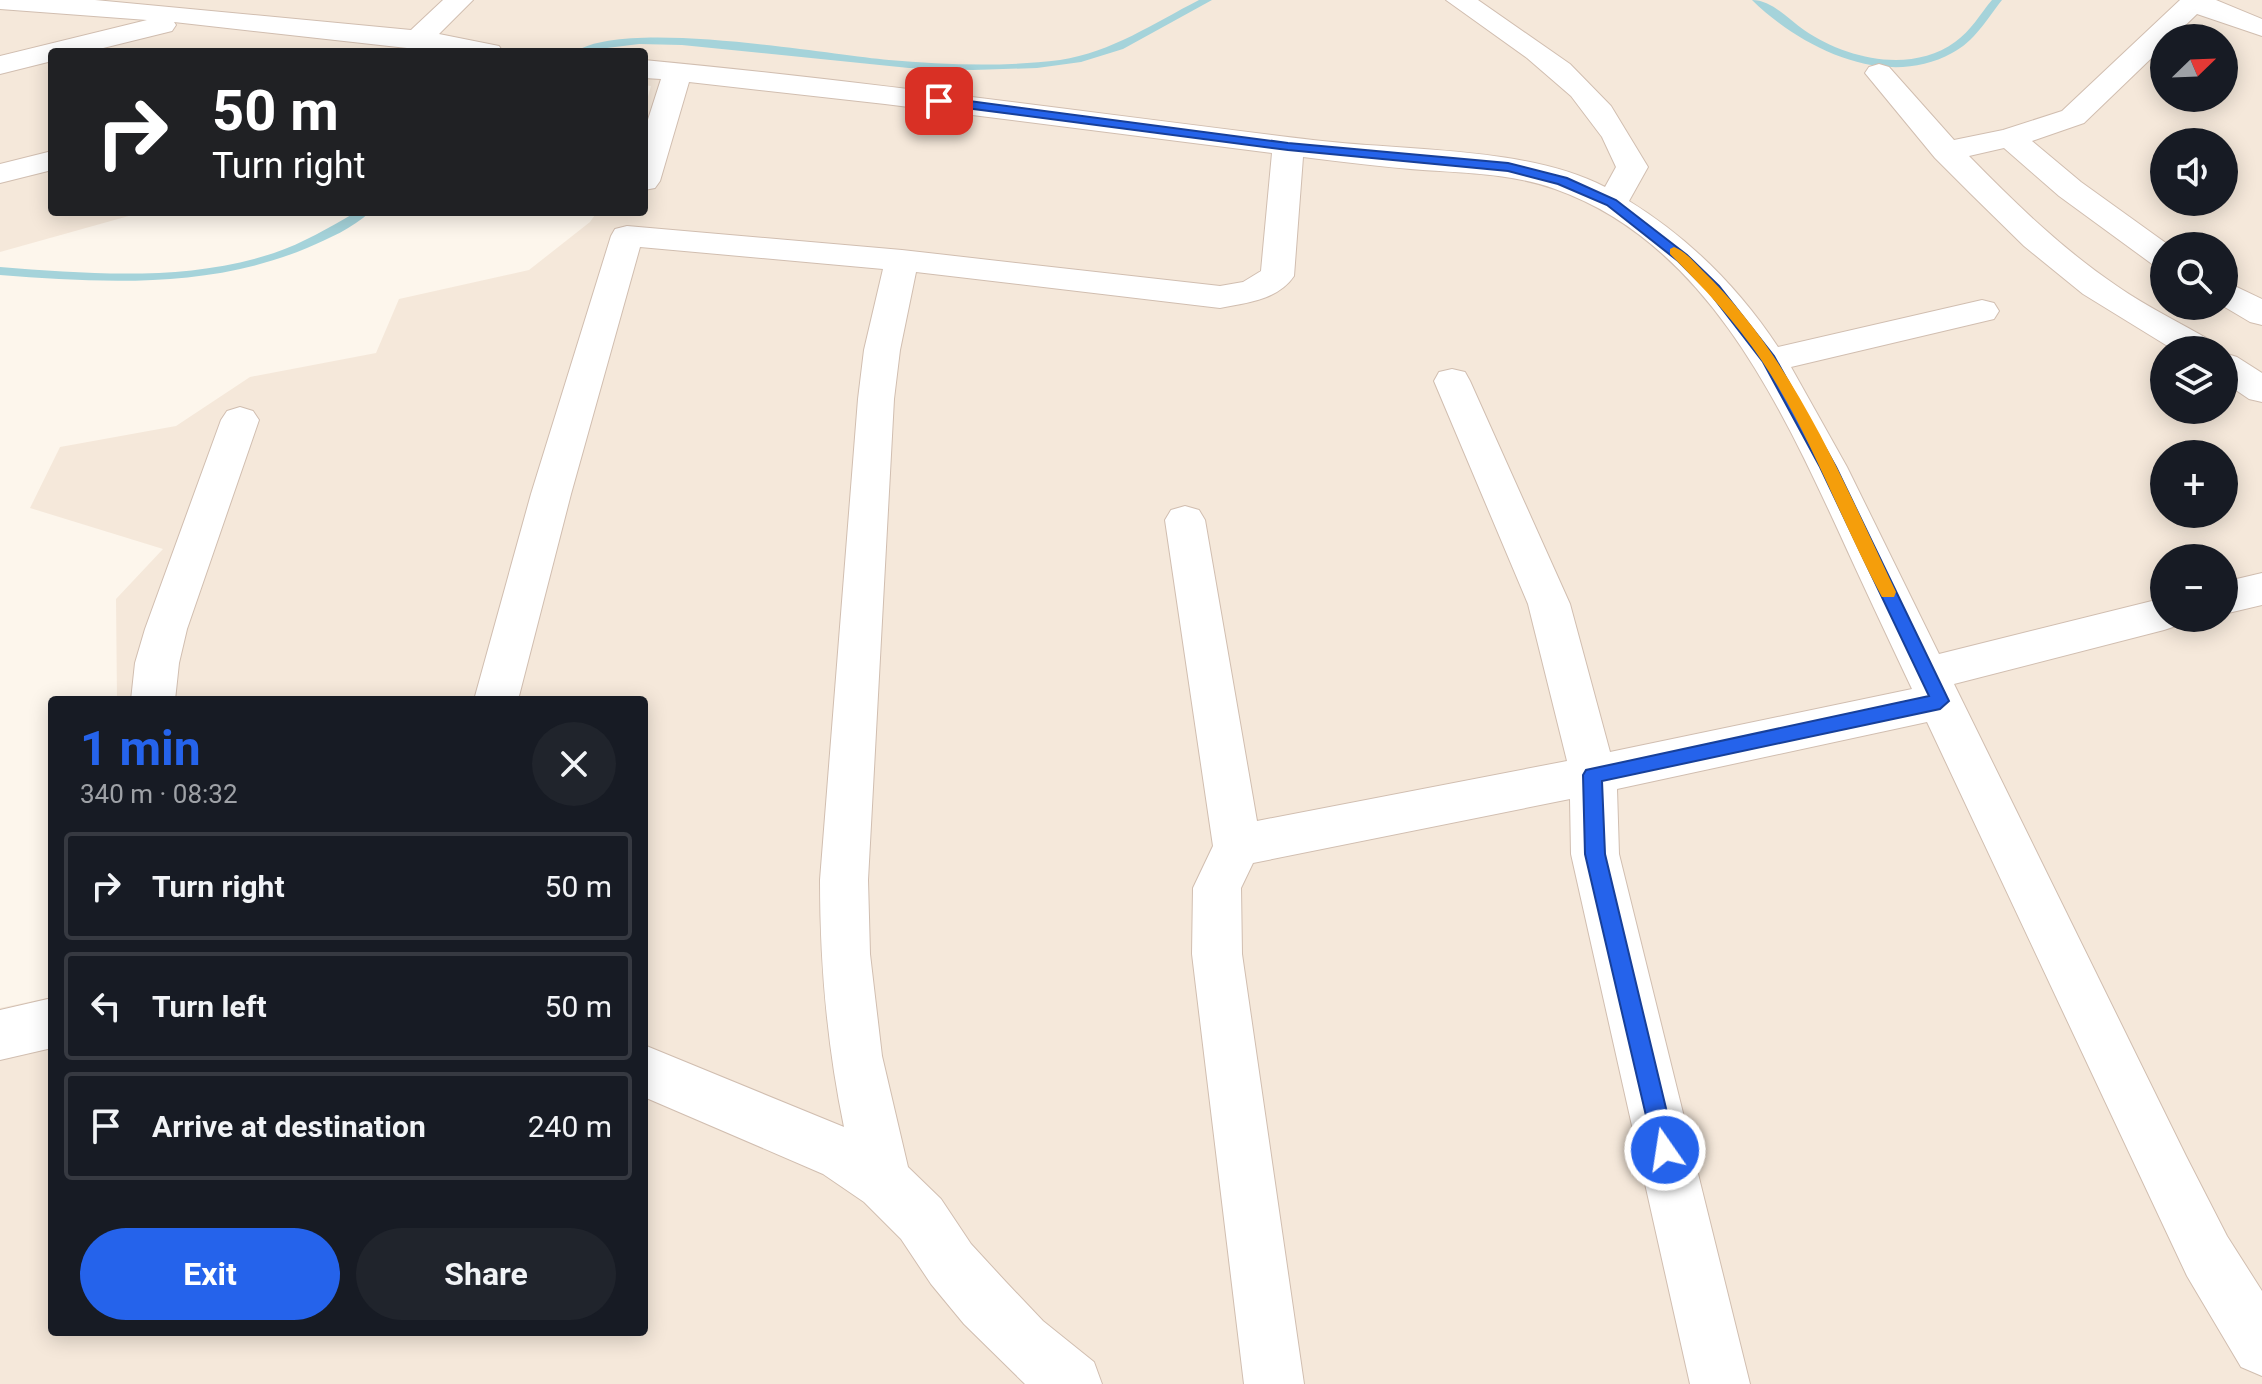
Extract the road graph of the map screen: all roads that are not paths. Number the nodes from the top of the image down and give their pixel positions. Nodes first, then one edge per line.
1 (459, 0) edge
2 (1460, 0) edge
3 (0, 1) edge
4 (2198, 2) edge
5 (199, 16) junction
6 (2262, 28) edge
7 (418, 39) junction
8 (68, 48) edge
9 (456, 48) edge
10 (48, 53) edge
11 (0, 65) edge
12 (661, 71) edge
13 (1879, 73) dead end
14 (2010, 138) junction
15 (1288, 147) junction
16 (1946, 151) junction
17 (648, 155) edge
18 (48, 161) edge
19 (0, 174) edge
20 (1612, 203) junction
21 (631, 224) edge
22 (2150, 247) edge
23 (902, 260) junction
24 (2238, 300) edge
25 (1982, 311) dead end
26 (2262, 314) edge
27 (2177, 336) edge
28 (1769, 360) junction
29 (2238, 374) edge
30 (1452, 381) dead end
31 (2262, 390) edge
32 (240, 420) dead end
33 (1185, 520) dead end
34 (2262, 589) edge
35 (2238, 595) edge
36 (2150, 618) edge
37 (1933, 688) junction
38 (153, 696) edge
39 (497, 696) edge
40 (1593, 775) junction
41 (1237, 846) junction
42 (48, 1024) edge
43 (0, 1035) edge
44 (648, 1073) edge
45 (884, 1182) junction
46 (2262, 1346) edge
47 (1072, 1384) edge
48 (1274, 1384) edge
49 (1720, 1384) edge

1 - 7 street
2 - 20 street
3 - 5 street
4 - 6 street
4 - 14 street
5 - 7 street
5 - 8 street
7 - 9 street
10 - 11 street
12 - 15 street
12 - 17 street
13 - 16 street
14 - 16 street
14 - 22 street
15 - 20 street
15 - 23 street
16 - 27 street
18 - 19 street
20 - 28 street
21 - 23 street
21 - 39 street
23 - 45 street
24 - 26 street
25 - 28 street
28 - 37 street
29 - 31 street
30 - 40 street
32 - 38 street
33 - 41 street
34 - 35 street
36 - 37 street
37 - 40 street
37 - 46 street
40 - 41 street
40 - 49 street
41 - 48 street
42 - 43 street
44 - 45 street
45 - 47 street

